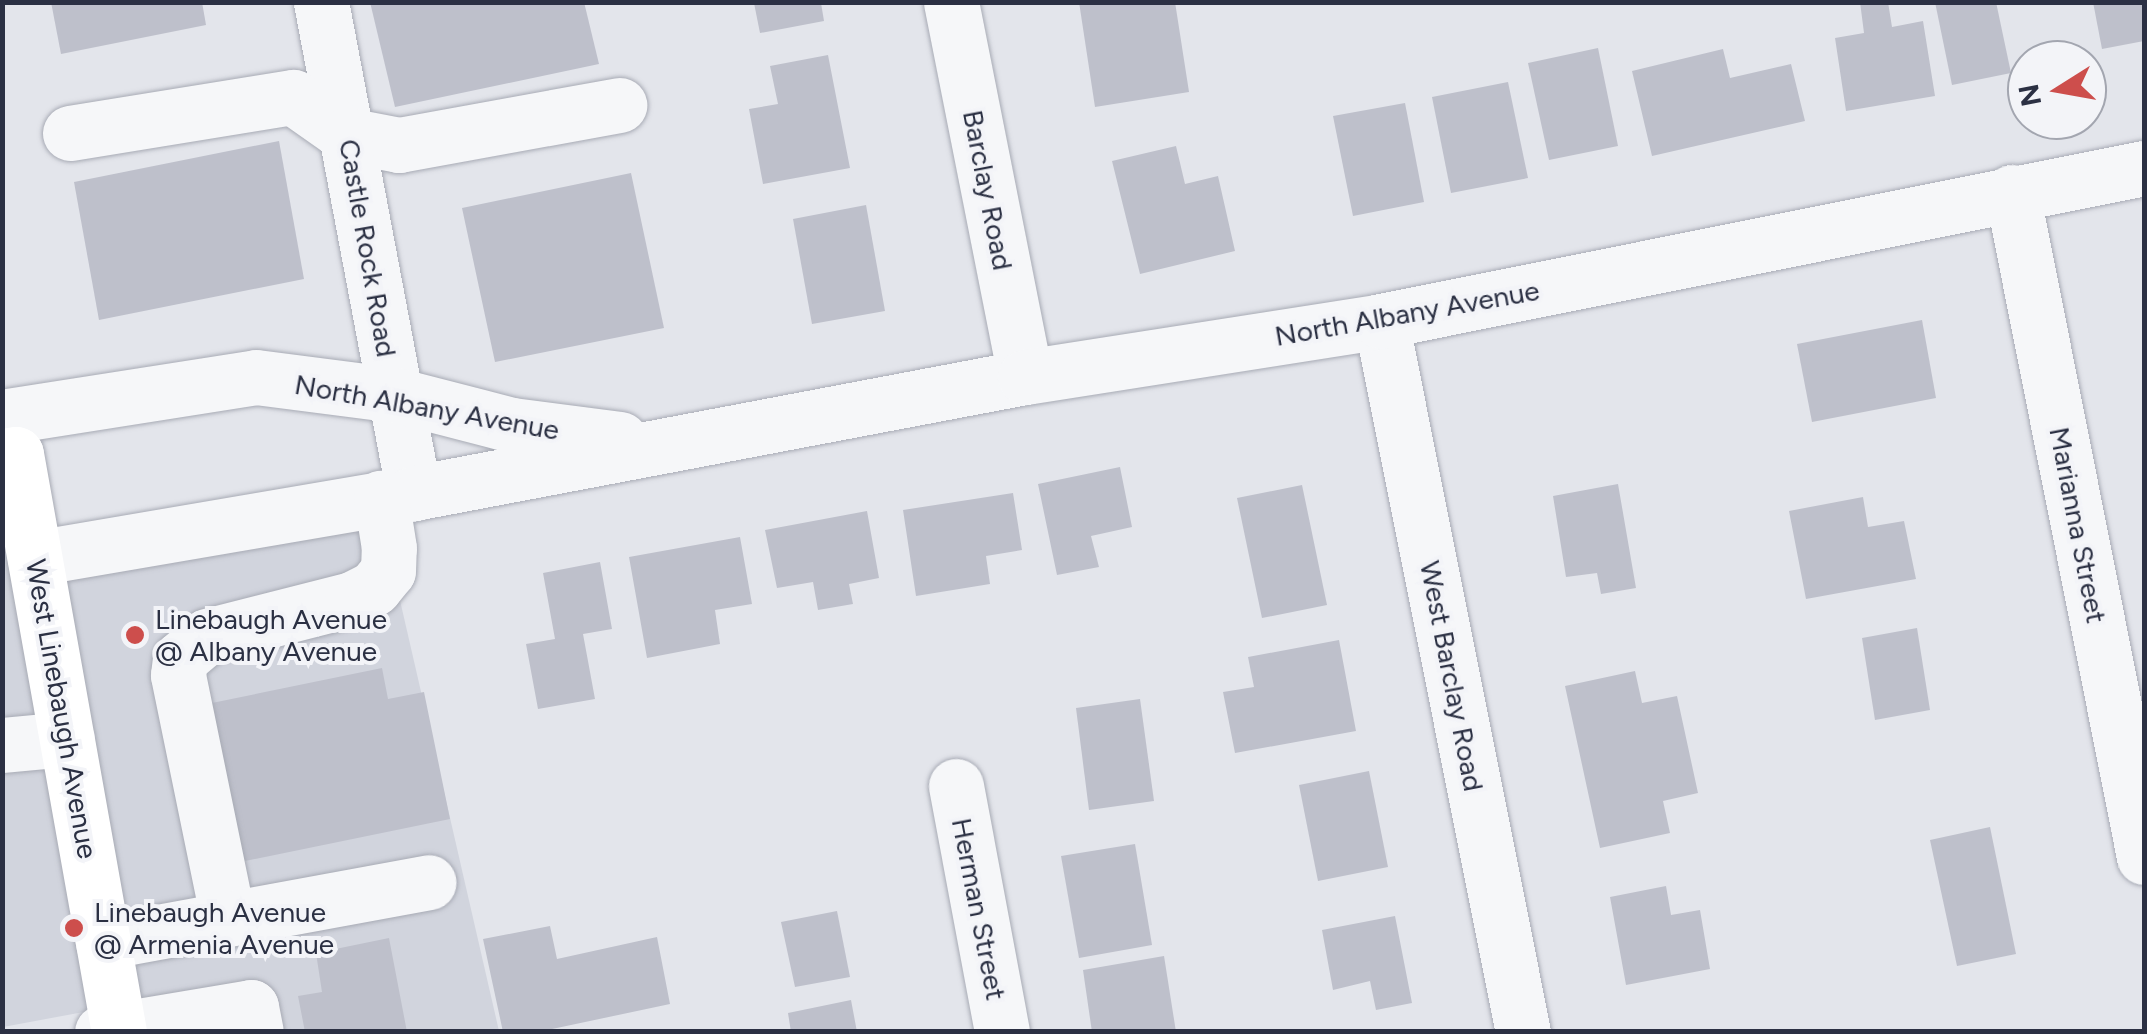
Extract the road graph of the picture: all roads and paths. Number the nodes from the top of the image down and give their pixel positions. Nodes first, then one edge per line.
1 (322, 2) edge
2 (951, 2) edge
3 (618, 105) dead end
4 (70, 133) dead end
5 (348, 135) junction
6 (2144, 168) edge
7 (2012, 192) junction
8 (1382, 321) junction
9 (1026, 376) junction
10 (396, 395) junction
11 (7, 428) edge
12 (667, 445) junction
13 (398, 496) junction
14 (35, 558) junction
15 (67, 739) junction
16 (2, 745) edge
17 (956, 786) dead end
18 (2144, 857) edge
19 (428, 882) dead end
20 (228, 919) junction
21 (103, 942) junction
22 (113, 1030) edge
23 (256, 1032) edge
24 (1002, 1032) edge
25 (1523, 1032) edge

1 - 5 street, Castle Rock Road
2 - 9 street, Barclay Road
3 - 5 street
4 - 5 street
5 - 10 street, Castle Rock Road
6 - 7 street, North Albany Avenue
7 - 8 street, North Albany Avenue
7 - 18 street, Marianna Street
8 - 9 street, North Albany Avenue
8 - 25 street, West Barclay Road
9 - 12 street, North Albany Avenue
10 - 11 street, North Albany Avenue
10 - 12 street, North Albany Avenue
10 - 13 street, Castle Rock Road
11 - 14 main road, West Linebaugh Avenue
12 - 13 street, North Albany Avenue
13 - 14 street, North Albany Avenue
13 - 20 street, Castle Rock Road
14 - 15 main road, West Linebaugh Avenue
15 - 16 street
15 - 21 main road, West Linebaugh Avenue
17 - 24 street, Herman Street
19 - 20 street
20 - 21 street
21 - 22 main road, West Linebaugh Avenue
22 - 23 street

